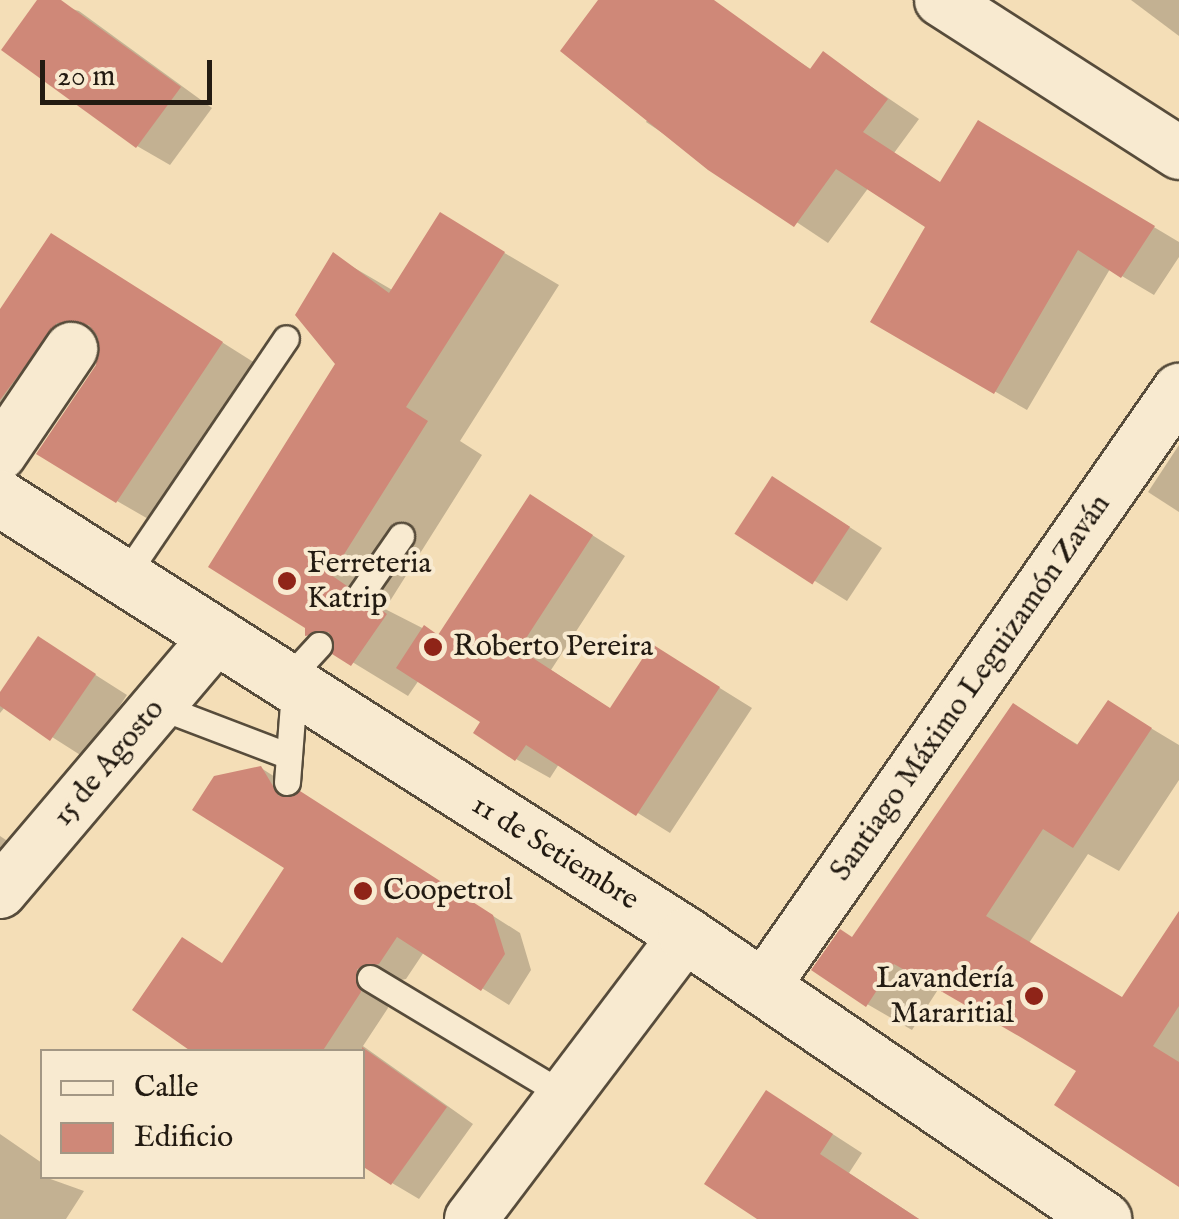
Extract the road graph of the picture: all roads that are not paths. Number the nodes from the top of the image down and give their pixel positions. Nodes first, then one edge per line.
1 (941, 0) edge
2 (1179, 154) edge
3 (286, 338) dead end
4 (71, 349) dead end
5 (1179, 390) edge
6 (0, 454) edge
7 (0, 498) edge
8 (401, 536) dead end
9 (125, 576) junction
10 (360, 595) dead end
11 (218, 635) junction
12 (299, 674) junction
13 (158, 706) junction
14 (0, 892) edge
15 (686, 935) junction
16 (370, 978) dead end
17 (763, 986) junction
18 (566, 1094) junction
19 (471, 1219) edge
20 (1103, 1219) edge

1 - 2 street
3 - 9 lane
4 - 6 street
5 - 17 street, Santiago Máximo Leguizamón Zaván
7 - 9 main road, 11 de Setiembre
8 - 10 lane
9 - 11 main road, 11 de Setiembre
11 - 12 main road, 11 de Setiembre
11 - 13 street, 15 de Agosto
12 - 13 lane
12 - 15 main road, 11 de Setiembre
13 - 14 street, 15 de Agosto
15 - 17 main road, 11 de Setiembre
15 - 18 street
16 - 18 lane
17 - 20 main road, 11 de Setiembre
18 - 19 street

